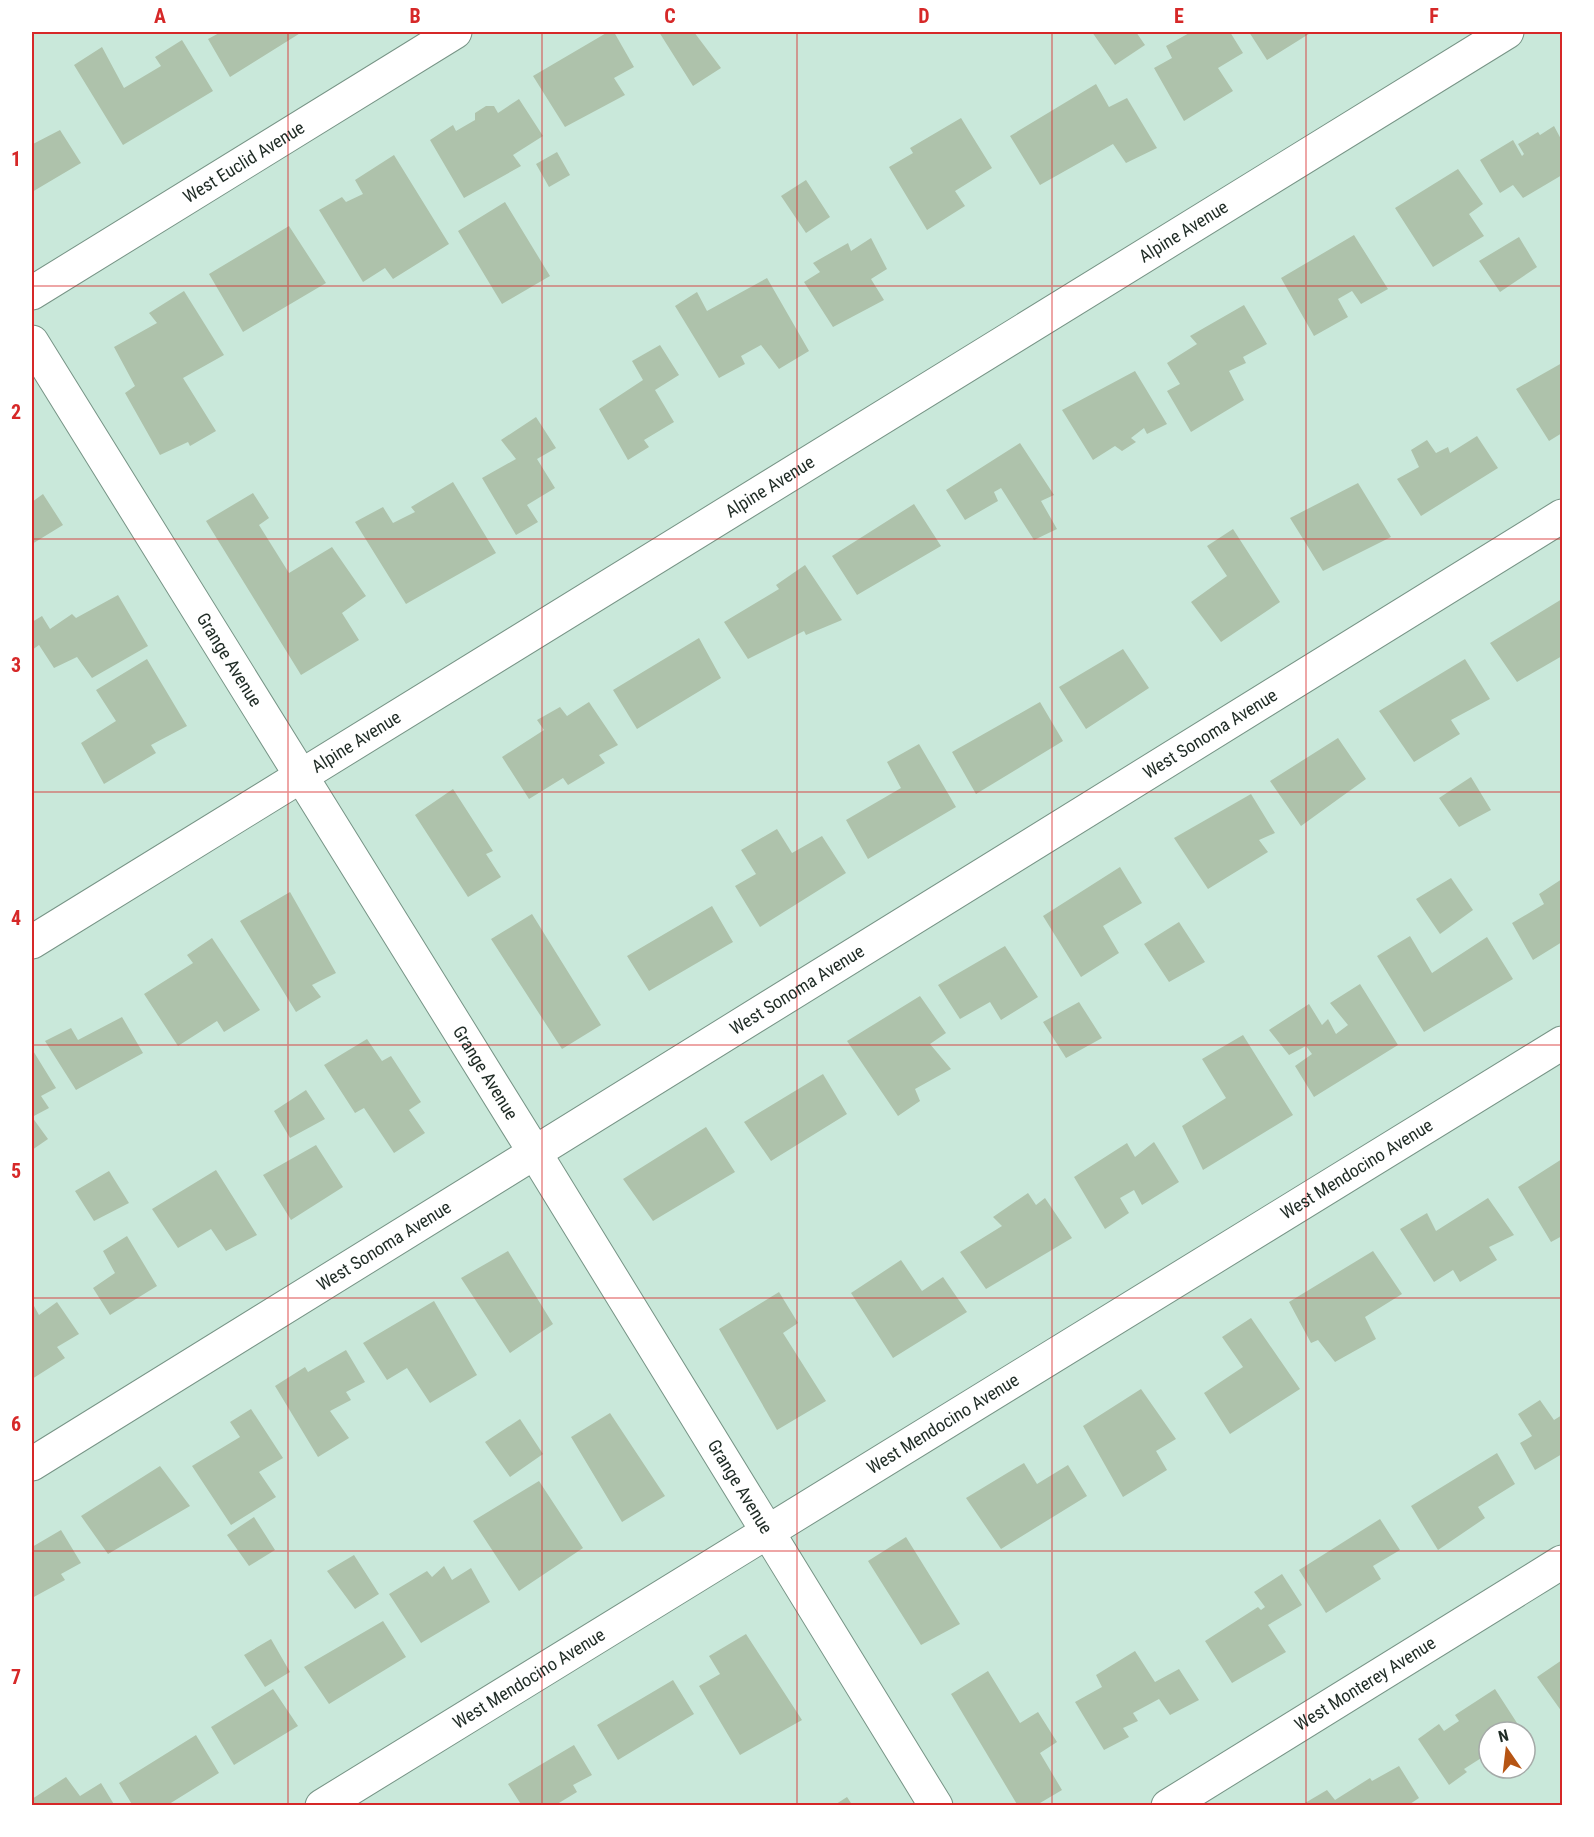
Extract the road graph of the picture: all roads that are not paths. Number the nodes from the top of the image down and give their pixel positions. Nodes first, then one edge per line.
1 (455, 32) edge
2 (1508, 32) edge
3 (32, 293) edge
4 (32, 342) edge
5 (1563, 516) edge
6 (300, 777) junction
7 (32, 942) edge
8 (1563, 1043) edge
9 (535, 1153) junction
10 (32, 1464) edge
11 (767, 1531) junction
12 (1563, 1562) edge
13 (322, 1806) edge
14 (936, 1806) edge
15 (1168, 1806) edge

1 - 3 street, West Euclid Avenue
2 - 6 street, Alpine Avenue
4 - 6 street, Grange Avenue
5 - 9 street, West Sonoma Avenue
6 - 7 street, Alpine Avenue
6 - 9 street, Grange Avenue
8 - 11 street, West Mendocino Avenue
9 - 10 street, West Sonoma Avenue
9 - 11 street, Grange Avenue
11 - 13 street, West Mendocino Avenue
11 - 14 street, Grange Avenue
12 - 15 street, West Monterey Avenue

